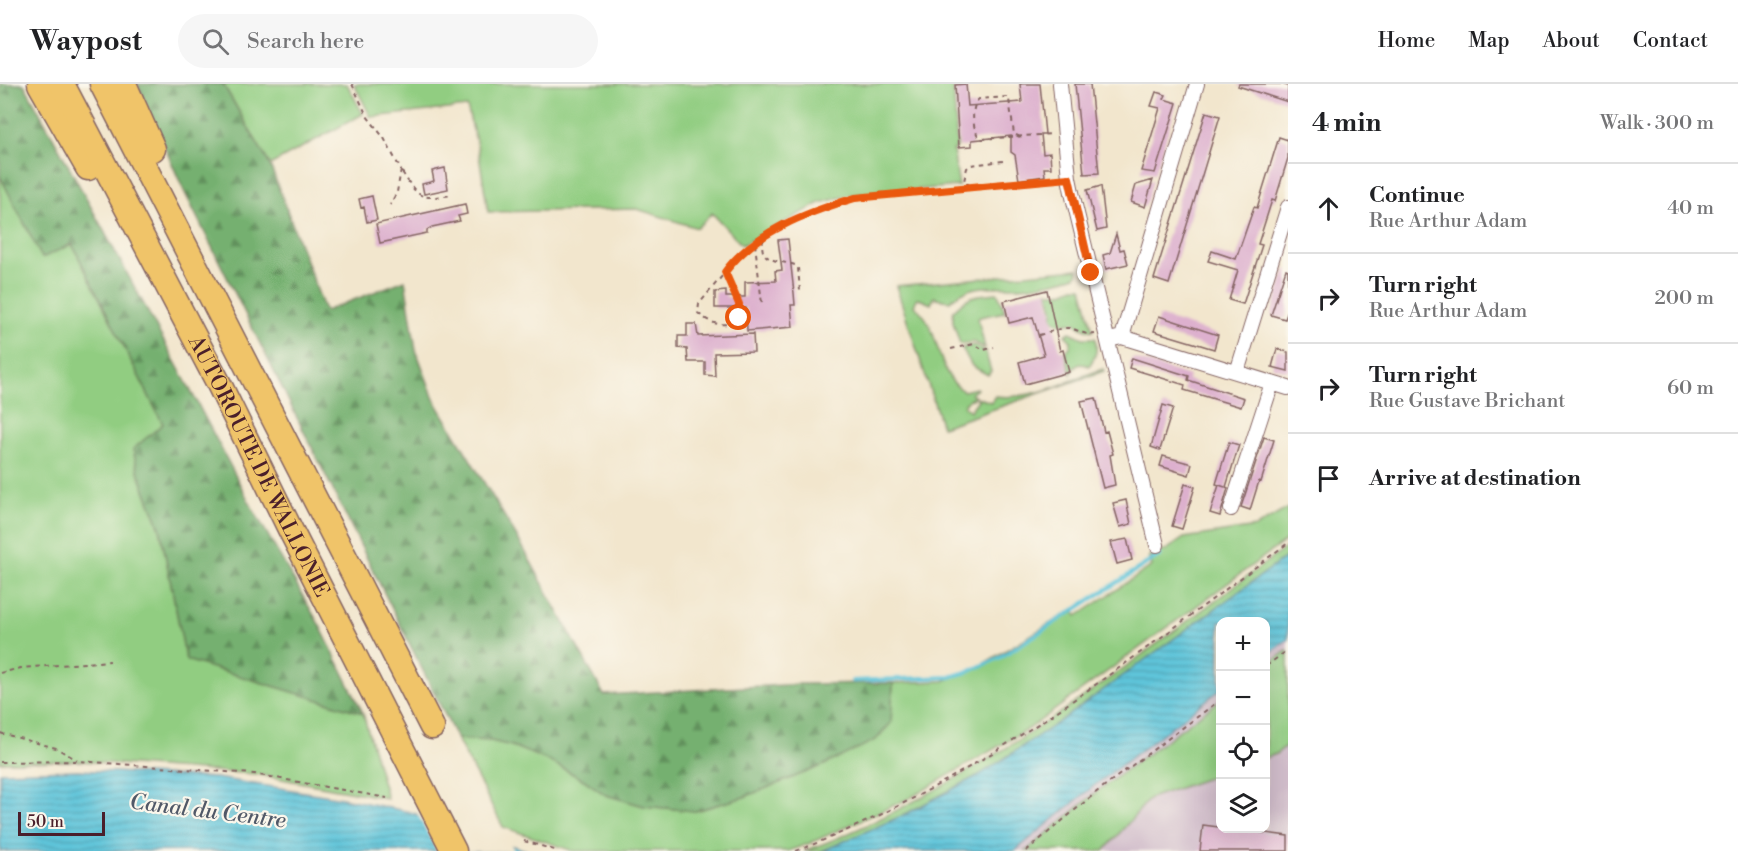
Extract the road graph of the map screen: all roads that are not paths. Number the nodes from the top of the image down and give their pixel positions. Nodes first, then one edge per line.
1 (40, 84) edge
2 (62, 84) edge
3 (102, 84) edge
4 (124, 84) edge
5 (1060, 84) edge
6 (1197, 84) edge
7 (1288, 207) edge
8 (129, 214) junction
9 (216, 305) junction
10 (1112, 336) junction
11 (1237, 372) junction
12 (1272, 383) junction
13 (219, 384) junction
14 (1288, 388) edge
15 (1230, 509) dead end
16 (1157, 545) dead end
17 (432, 727) dead end
18 (454, 851) edge

1 - 8 highway
2 - 8 highway, AUTOROUTE DE WALLONIE
3 - 9 highway, AUTOROUTE DE WALLONIE
4 - 9 highway
5 - 10 street
6 - 10 street
7 - 11 street
8 - 13 highway, AUTOROUTE DE WALLONIE
9 - 13 highway
9 - 17 highway, AUTOROUTE DE WALLONIE
10 - 11 street
10 - 16 street
11 - 12 street
12 - 14 street
12 - 15 street
13 - 18 highway, AUTOROUTE DE WALLONIE

